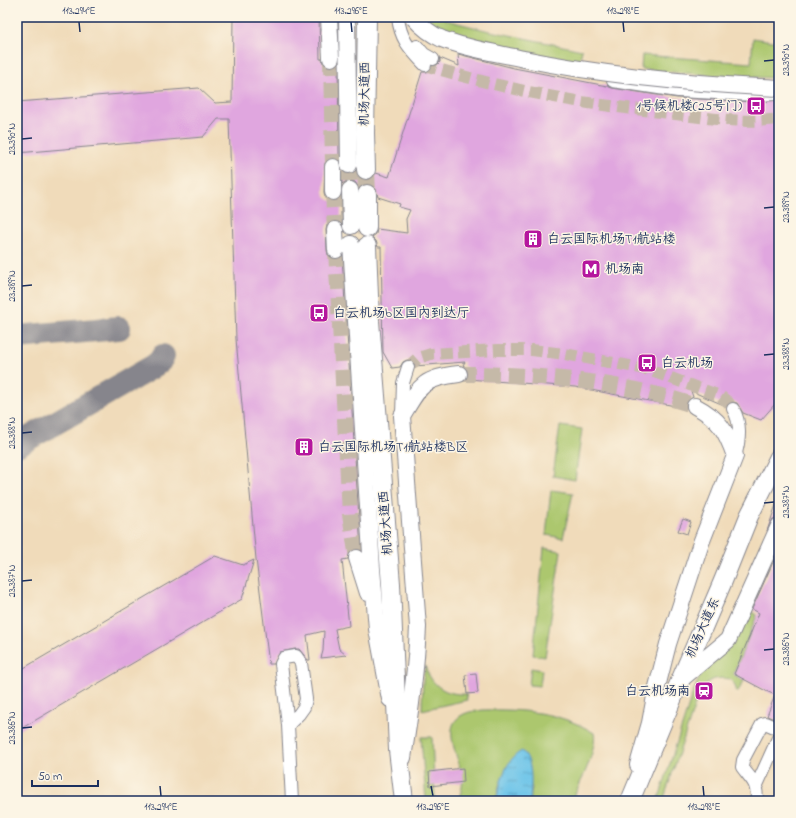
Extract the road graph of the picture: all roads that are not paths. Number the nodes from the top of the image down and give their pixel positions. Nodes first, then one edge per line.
1 (329, 17) edge
2 (347, 17) edge
3 (367, 17) edge
4 (400, 17) edge
5 (408, 17) edge
6 (413, 17) edge
7 (331, 58) tunnel mouth
8 (429, 62) tunnel mouth
9 (779, 88) edge
10 (779, 94) edge
11 (349, 165) tunnel mouth
12 (333, 167) tunnel mouth
13 (366, 170) tunnel mouth
14 (350, 190) tunnel mouth
15 (333, 192) tunnel mouth
16 (367, 194) tunnel mouth
17 (359, 227) joint
18 (335, 230) tunnel mouth
19 (359, 245) joint
20 (336, 250) tunnel mouth
21 (408, 366) tunnel mouth
22 (459, 374) tunnel mouth
23 (695, 406) tunnel mouth
24 (733, 409) tunnel mouth
25 (402, 416) junction
26 (735, 456) junction
27 (779, 457) edge
28 (779, 526) edge
29 (357, 558) tunnel mouth
30 (378, 629) junction
31 (680, 680) junction
32 (288, 725) junction
33 (779, 729) edge
34 (779, 736) edge
35 (398, 750) junction
36 (401, 774) junction
37 (756, 786) junction
38 (292, 801) edge
39 (404, 801) edge
40 (629, 801) edge
41 (757, 801) edge

1 - 7 main road
2 - 11 main road
3 - 13 highway, 机场大道西
4 - 8 street
5 - 10 street
6 - 9 main road, bridge
12 - 15 main road
14 - 17 main road
16 - 17 highway
18 - 20 main road
19 - 30 main road
19 - 35 highway, 机场大道西
21 - 25 street
22 - 25 main road
23 - 26 main road
24 - 26 street
25 - 36 main road
26 - 40 main road
27 - 31 highway, 机场大道东
28 - 31 main road
29 - 30 main road
30 - 35 main road
31 - 40 highway, 机场大道东
32 - 32 street
32 - 38 street
33 - 37 street
34 - 37 street
35 - 36 highway, 机场大道西
36 - 39 highway, 机场大道西
37 - 41 street

